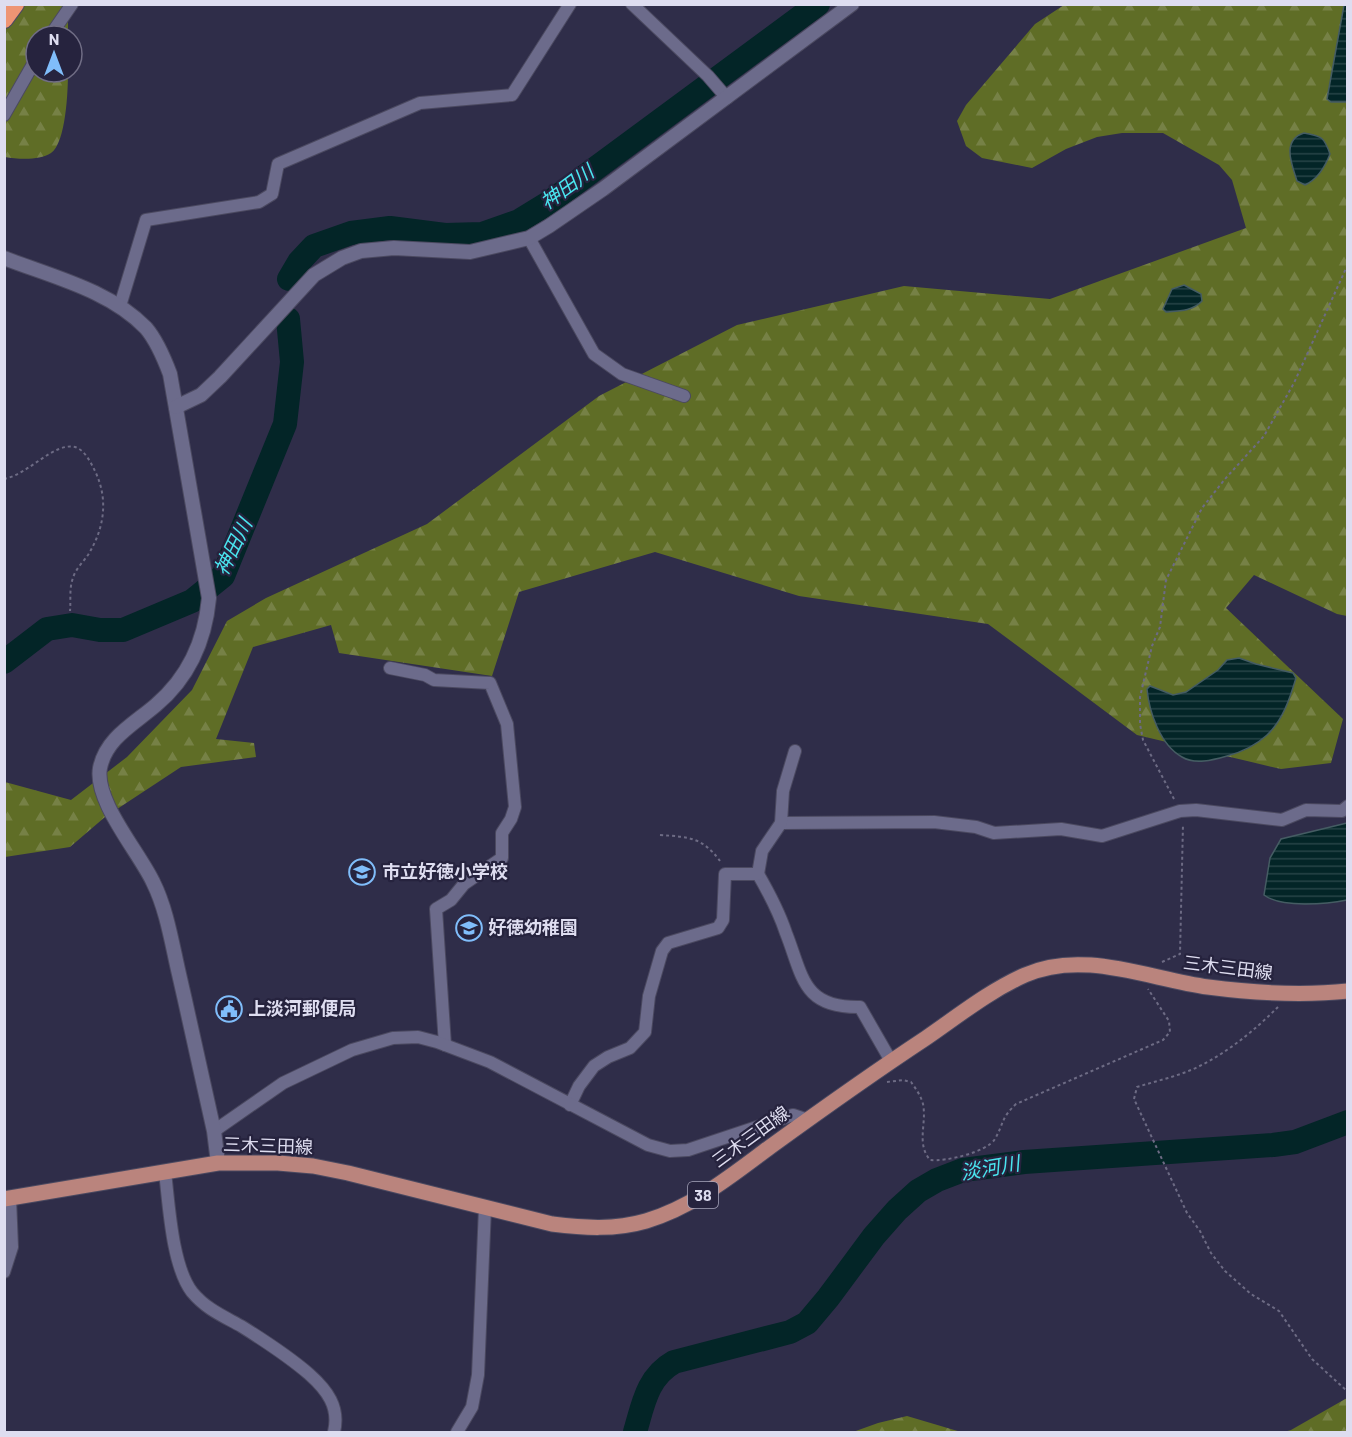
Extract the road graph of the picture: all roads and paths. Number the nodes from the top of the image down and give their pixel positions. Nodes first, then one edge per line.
1 (15, 4) edge
2 (72, 4) edge
3 (570, 4) edge
4 (632, 4) edge
5 (852, 4) edge
6 (4, 19) edge
7 (58, 24) edge
8 (24, 80) edge
9 (723, 93) junction
10 (4, 115) edge
11 (529, 238) junction
12 (4, 258) edge
13 (1347, 264) edge
14 (120, 306) junction
15 (684, 396) dead end
16 (176, 407) junction
17 (4, 479) edge
18 (70, 611) dead end
19 (390, 668) dead end
20 (795, 751) dead end
21 (1347, 806) edge
22 (1180, 811) junction
23 (781, 823) junction
24 (660, 835) dead end
25 (724, 874) junction
26 (758, 874) junction
27 (1138, 973) junction
28 (1347, 991) edge
29 (1293, 994) junction
30 (445, 1045) junction
31 (891, 1062) junction
32 (888, 1082) dead end
33 (570, 1105) junction
34 (808, 1120) junction
35 (214, 1131) junction
36 (218, 1163) junction
37 (165, 1172) junction
38 (7, 1198) edge
39 (486, 1208) junction
40 (4, 1272) edge
41 (1347, 1392) edge
42 (334, 1432) edge
43 (457, 1432) edge

1 - 6 highway
2 - 7 street
3 - 14 street
4 - 9 street
5 - 9 street
8 - 10 street
9 - 11 street
11 - 15 street
11 - 16 street
12 - 14 street
13 - 22 path
14 - 16 street
16 - 35 street
17 - 18 path
19 - 30 street
20 - 23 street
21 - 22 street
22 - 23 street
22 - 27 path
23 - 26 street
24 - 25 path
25 - 26 street
25 - 33 street
26 - 31 street
27 - 29 main road, 三木三田線 / 38
27 - 31 main road, 三木三田線 / 38
27 - 32 path
28 - 29 main road, 三木三田線 / 38
29 - 41 path
30 - 33 street
30 - 35 street
31 - 34 main road, 三木三田線 / 38
33 - 34 street
34 - 39 main road, 三木三田線 / 38
35 - 36 street
36 - 37 main road, 三木三田線 / 38
36 - 39 main road, 三木三田線 / 38
37 - 38 main road, 三木三田線 / 38
37 - 42 street
38 - 40 street
39 - 43 street

